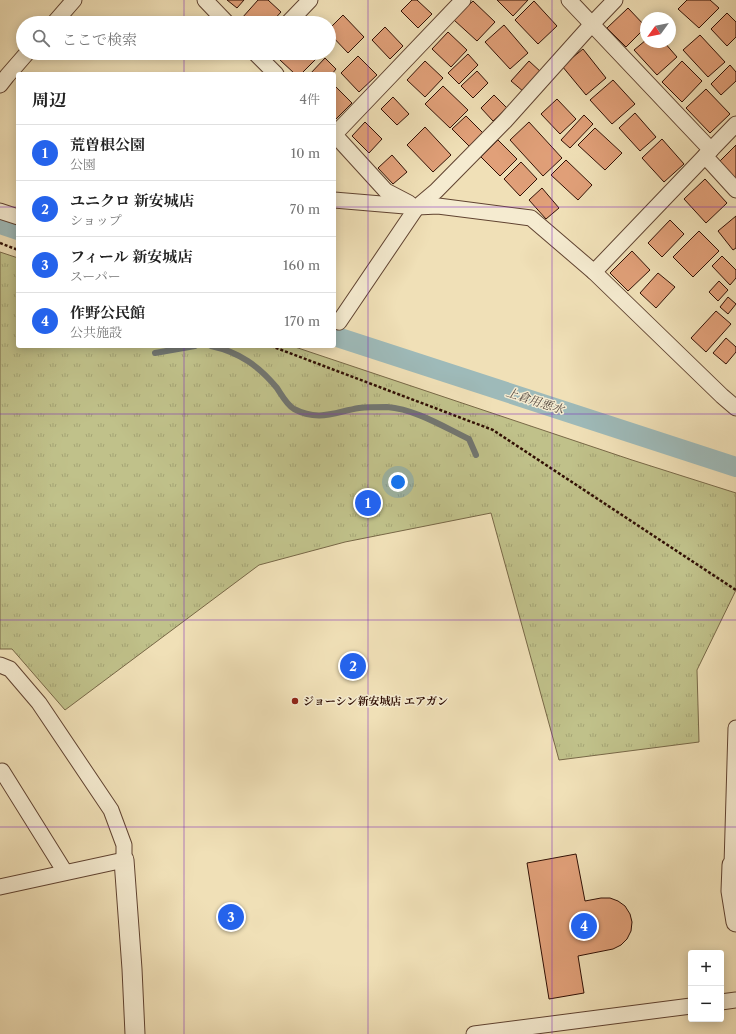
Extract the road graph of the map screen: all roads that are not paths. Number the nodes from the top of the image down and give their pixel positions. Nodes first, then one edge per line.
1 (74, 0) edge
2 (205, 0) edge
3 (310, 0) edge
4 (463, 0) edge
5 (569, 0) edge
6 (615, 0) edge
7 (60, 16) edge
8 (220, 16) edge
9 (295, 16) edge
10 (592, 24) junction
11 (21, 60) edge
12 (263, 60) edge
13 (274, 72) edge
14 (6, 79) edge
15 (736, 124) edge
16 (336, 133) edge
17 (336, 137) edge
18 (708, 153) junction
19 (736, 190) edge
20 (336, 200) edge
21 (417, 206) junction
22 (0, 211) edge
23 (16, 216) edge
24 (594, 272) junction
25 (336, 321) edge
26 (736, 408) edge
27 (0, 665) edge
28 (736, 728) edge
29 (735, 754) edge
30 (0, 772) edge
31 (124, 860) junction
32 (734, 865) edge
33 (65, 872) junction
34 (0, 887) edge
35 (736, 922) edge
36 (736, 1000) edge
37 (724, 1002) edge
38 (688, 1006) edge
39 (135, 1034) edge
40 (474, 1034) edge

1 - 7 street
2 - 8 street
3 - 9 street
4 - 16 street
5 - 10 street
6 - 10 street
10 - 18 street
10 - 21 street
11 - 14 street
12 - 13 street
15 - 18 street
17 - 21 street
18 - 19 street
18 - 24 street
20 - 21 street
21 - 24 street
21 - 25 street
22 - 23 street
24 - 26 street
27 - 31 street
28 - 29 street
29 - 32 street
30 - 33 street
31 - 33 street
31 - 39 street
32 - 35 street
33 - 34 street
36 - 37 street
38 - 40 street

